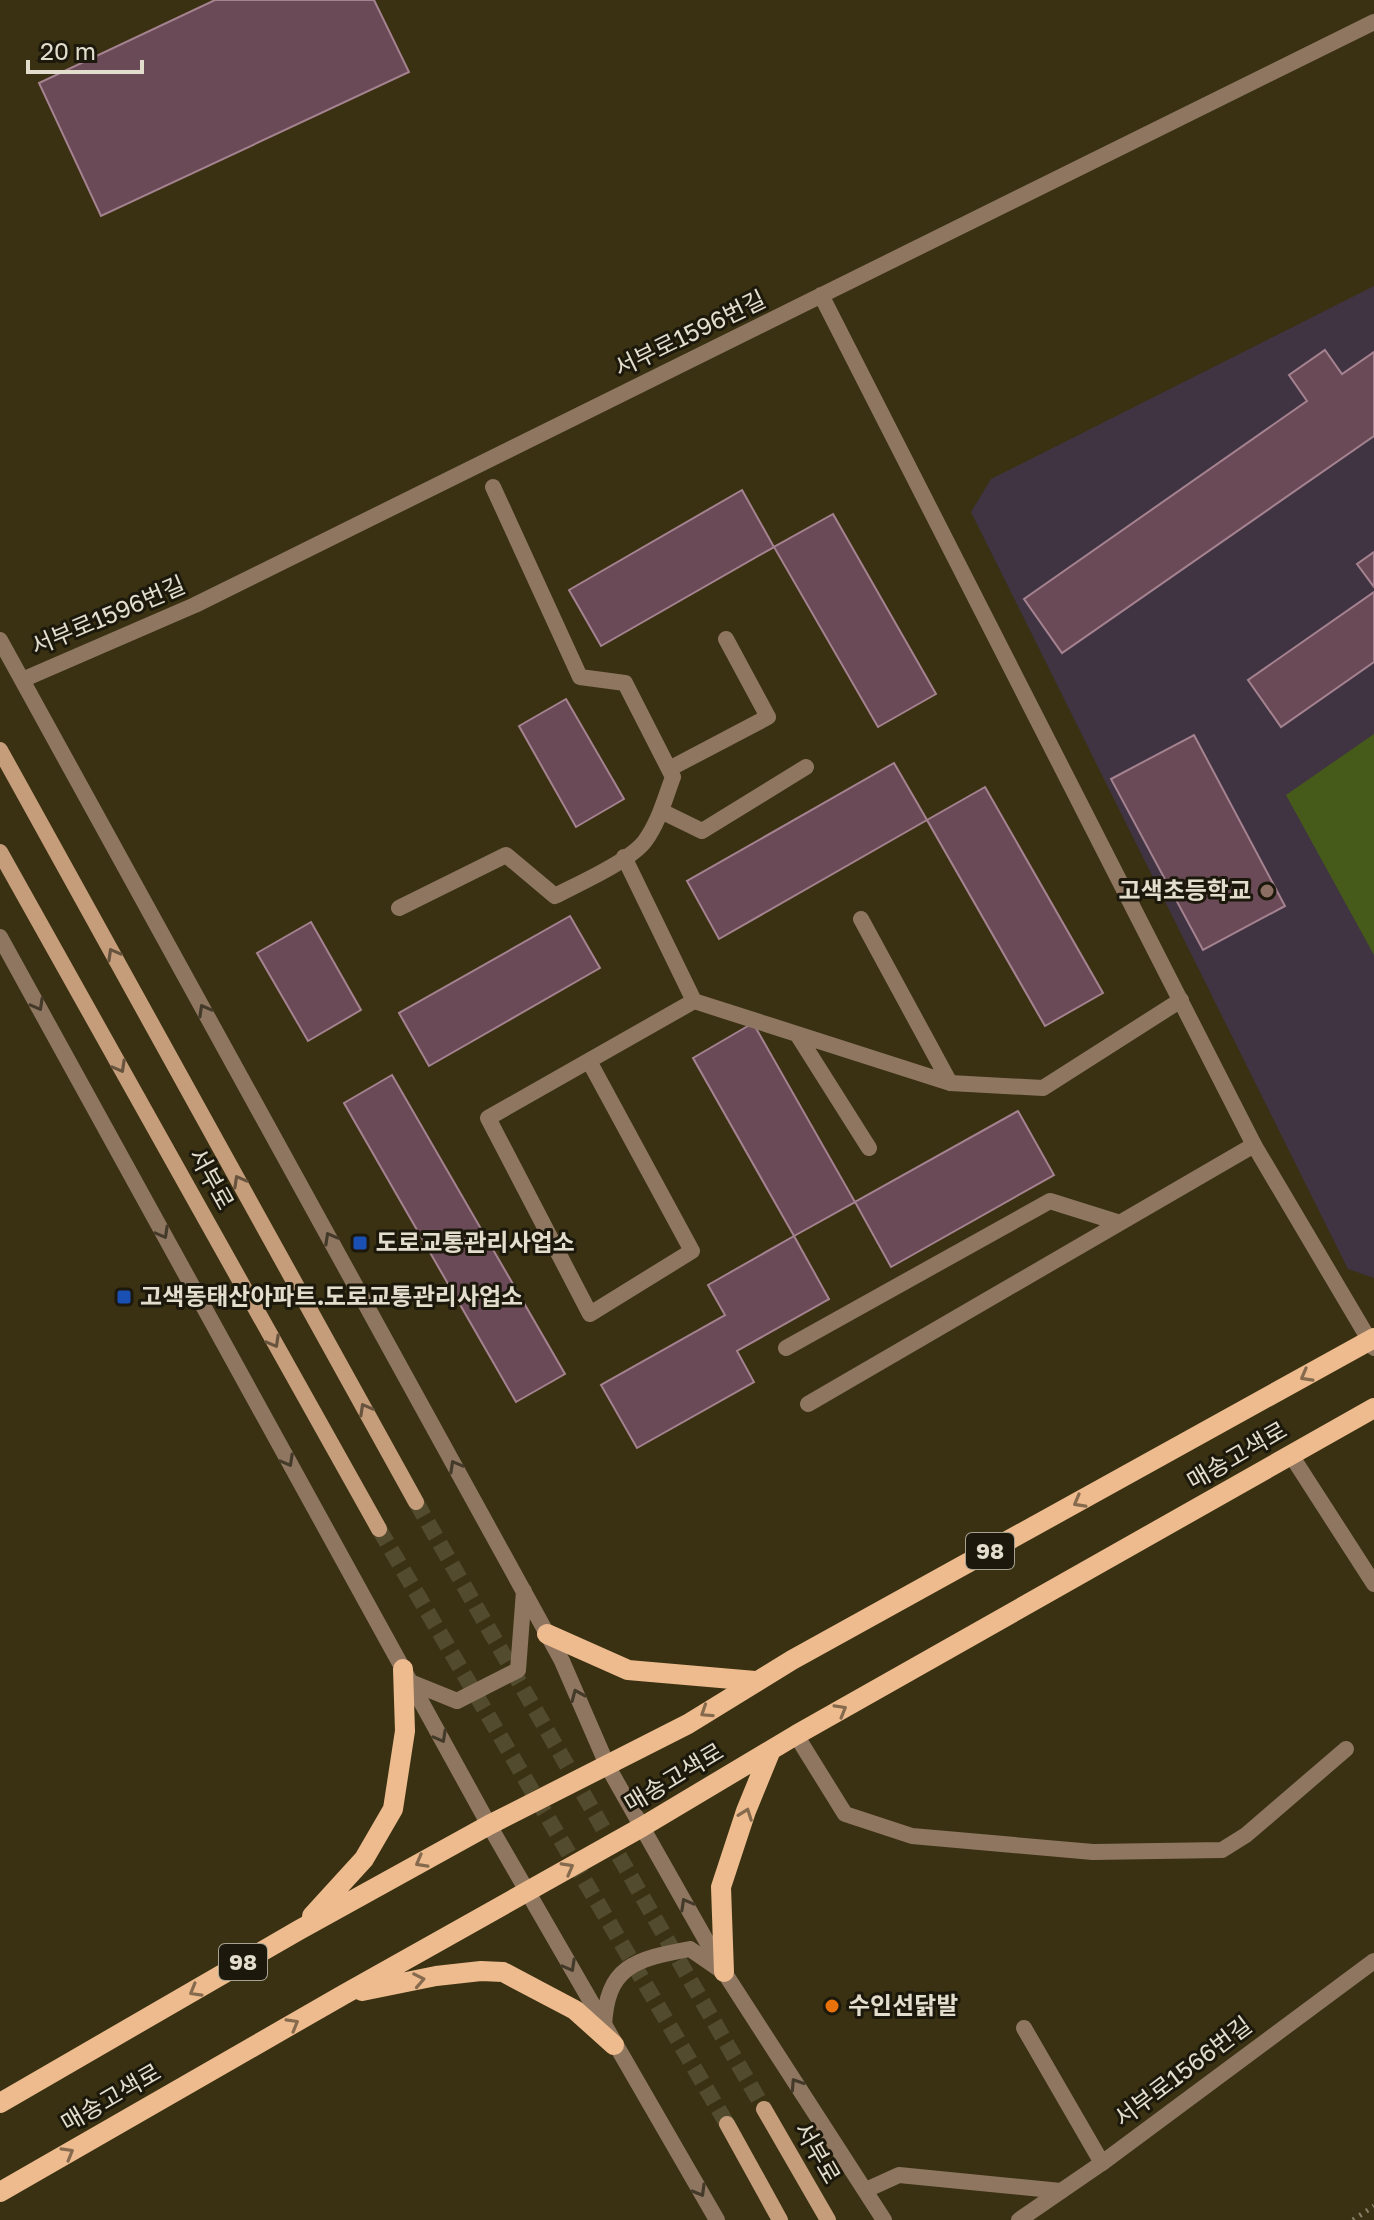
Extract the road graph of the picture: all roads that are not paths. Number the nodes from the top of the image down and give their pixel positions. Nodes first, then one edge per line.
1 (1374, 22) edge
2 (821, 295) junction
3 (493, 487) dead end
4 (726, 639) dead end
5 (0, 640) edge
6 (22, 680) junction
7 (0, 750) edge
8 (806, 767) dead end
9 (669, 769) junction
10 (661, 811) junction
11 (0, 852) edge
12 (624, 857) junction
13 (399, 908) dead end
14 (861, 919) dead end
15 (0, 937) edge
16 (1181, 1000) junction
17 (694, 1001) junction
18 (797, 1034) junction
19 (589, 1061) junction
20 (950, 1083) junction
21 (1254, 1145) junction
22 (869, 1148) dead end
23 (1120, 1223) junction
24 (1373, 1342) edge
25 (786, 1348) dead end
26 (808, 1404) dead end
27 (1374, 1408) edge
28 (1291, 1455) junction
29 (416, 1502) tunnel mouth
30 (379, 1529) tunnel mouth
31 (1374, 1584) edge
32 (524, 1591) junction
33 (547, 1634) junction
34 (406, 1676) junction
35 (755, 1681) junction
36 (796, 1735) junction
37 (1346, 1749) dead end
38 (771, 1750) junction
39 (608, 1767) junction
40 (489, 1825) junction
41 (642, 1827) junction
42 (527, 1891) junction
43 (299, 1930) junction
44 (1374, 1961) edge
45 (724, 1972) junction
46 (343, 1995) junction
47 (1024, 2028) dead end
48 (609, 2036) junction
49 (0, 2103) edge
50 (764, 2109) tunnel mouth
51 (727, 2124) tunnel mouth
52 (1102, 2163) junction
53 (866, 2190) junction
54 (1061, 2191) junction
55 (0, 2192) edge
56 (717, 2220) edge
57 (780, 2220) edge
58 (828, 2220) edge
59 (884, 2220) edge
60 (1019, 2220) edge

1 - 2 street, 서부로1596번길
2 - 6 street, 서부로1596번길
2 - 16 street
3 - 9 street
4 - 9 street
5 - 6 street
32 -> 6 street
29 -> 7 main road
8 - 10 street
9 - 10 street
10 - 12 street
11 -> 30 main road, 서부로
12 - 13 street
12 - 17 street
14 - 20 street
15 -> 34 street
16 - 20 street
16 - 21 street
17 - 18 street
17 - 19 street
18 - 20 street
18 - 22 street
19 - 19 street
21 - 23 street
21 - 24 street
23 - 25 street
23 - 26 street
24 -> 35 main road, 매송고색로 / 98
27 - 28 main road, 매송고색로
28 - 31 street
36 -> 28 main road, 매송고색로
32 - 33 street
32 - 34 street
33 - 35 main road
39 -> 33 street
34 -> 40 street
34 - 43 main road
35 -> 39 main road, 매송고색로 / 98
36 - 37 street
36 - 38 main road, 매송고색로
38 - 41 main road, 매송고색로
45 -> 38 main road
39 - 40 main road, 매송고색로 / 98
39 - 41 street
40 - 42 street
40 -> 43 main road, 매송고색로 / 98
42 -> 41 main road, 매송고색로
45 -> 41 street
42 - 46 main road, 매송고색로
42 -> 48 street
43 -> 49 main road, 매송고색로 / 98
44 - 52 street, 서부로1566번길
45 - 48 street
53 -> 45 street
46 -> 48 main road
55 -> 46 main road, 매송고색로
47 - 52 street
48 -> 56 street
50 - 58 main road, 서부로
51 - 57 main road
52 - 54 street, 서부로1566번길
53 - 54 street
53 - 59 street
54 - 60 street, 서부로1566번길

